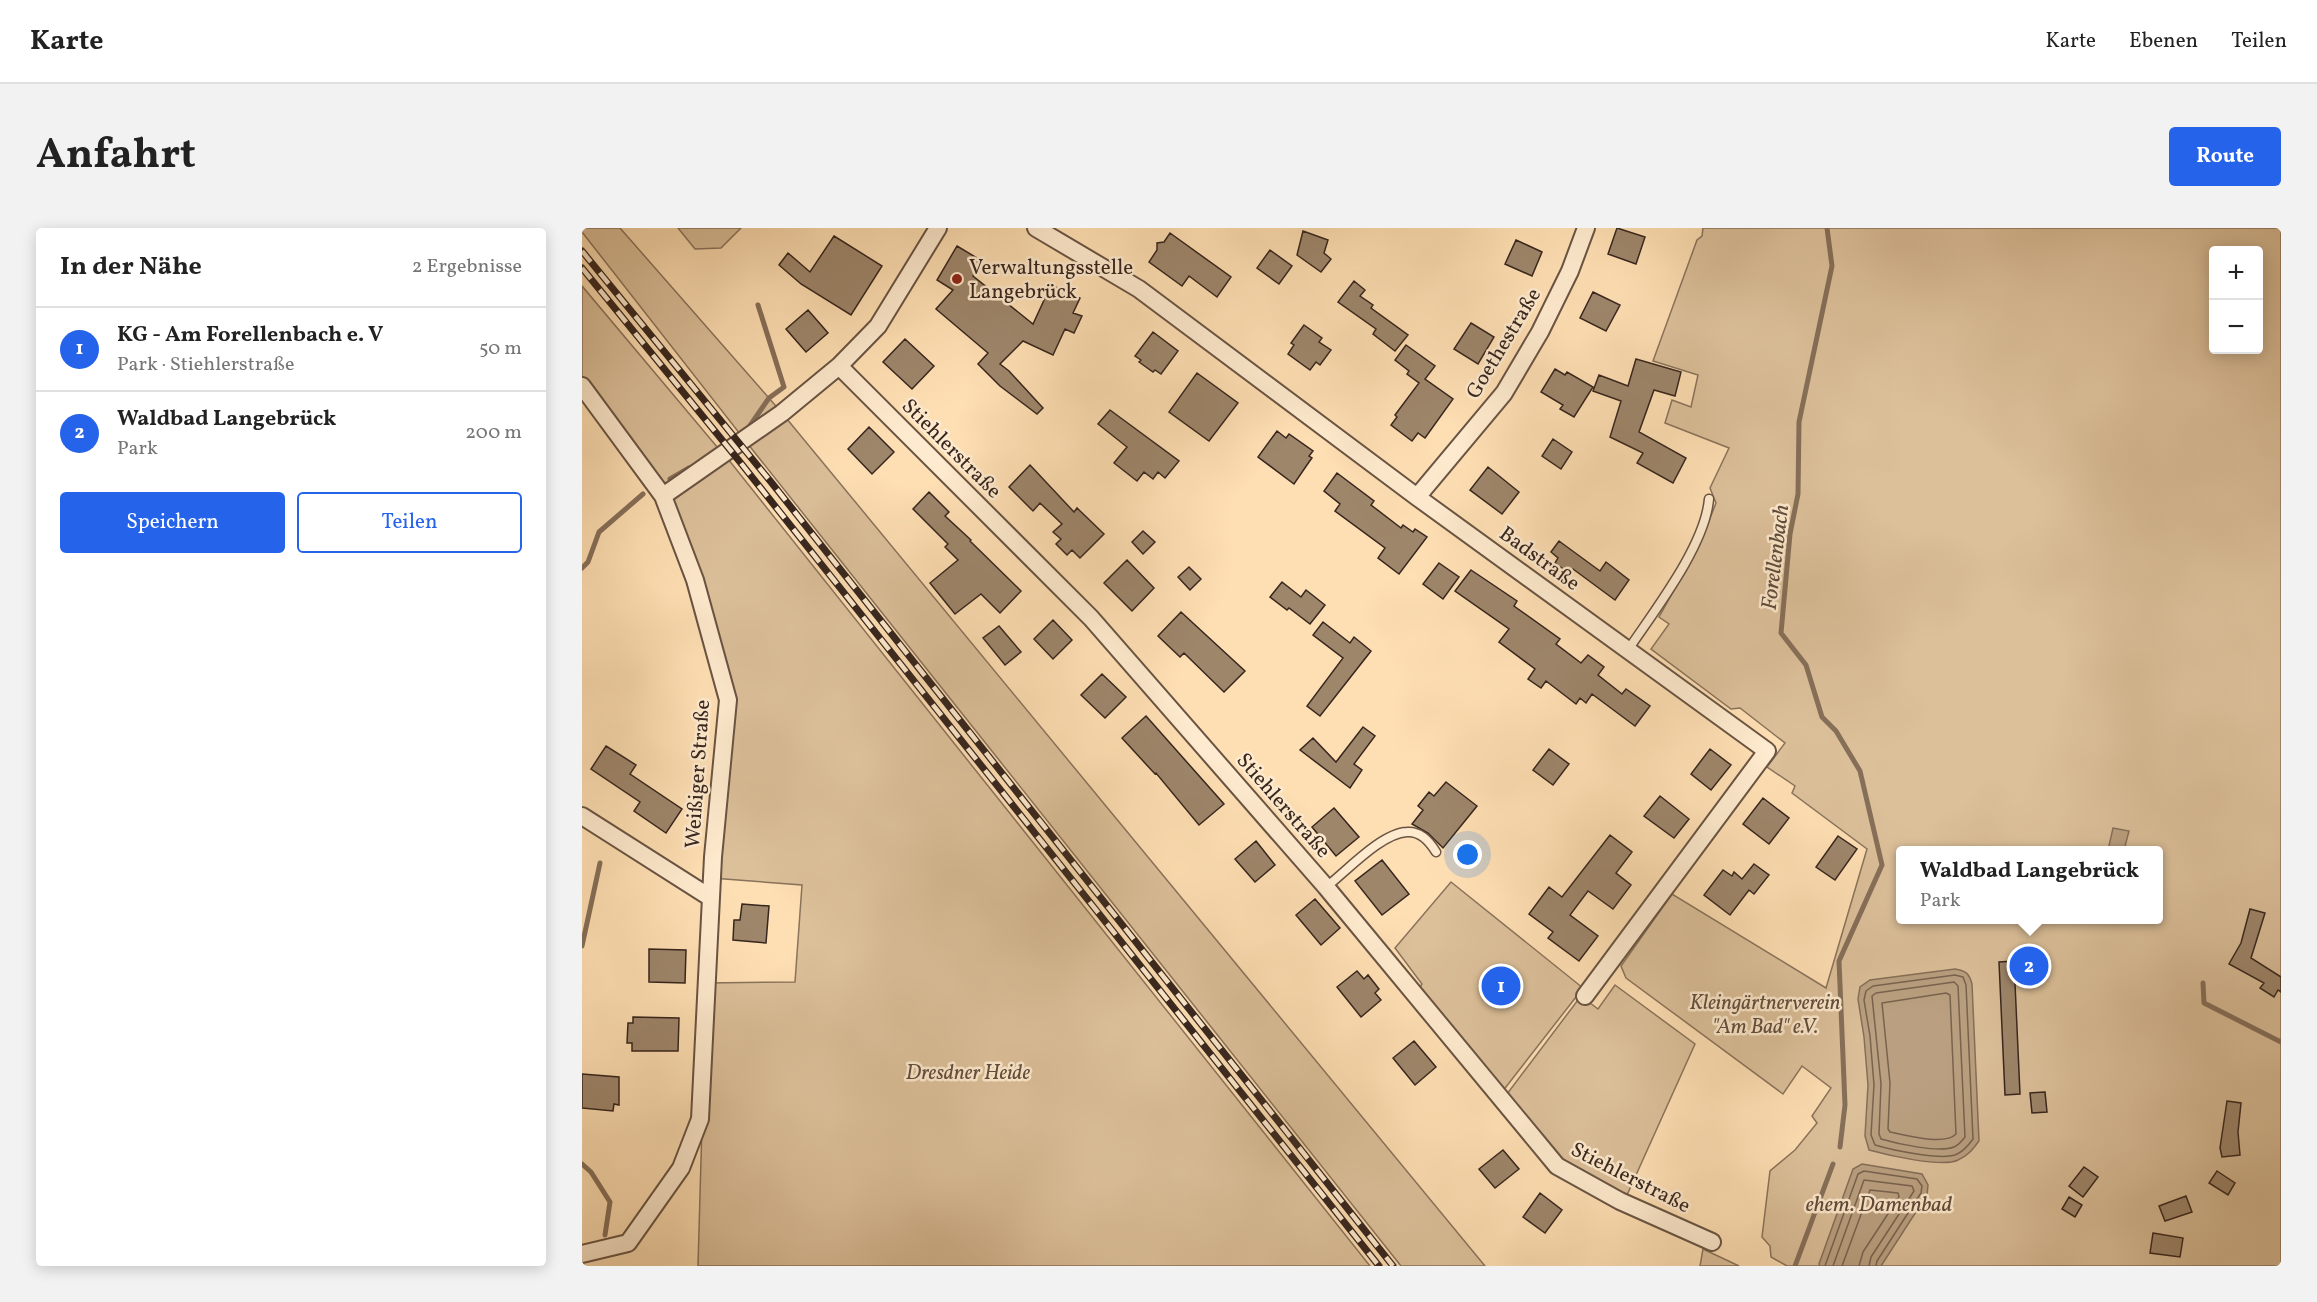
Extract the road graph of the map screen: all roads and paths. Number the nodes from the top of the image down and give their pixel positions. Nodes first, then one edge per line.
1 (938, 228) edge
2 (1036, 228) edge
3 (1586, 228) edge
4 (838, 366) junction
5 (582, 386) edge
6 (663, 495) junction
7 (1417, 497) junction
8 (1709, 499) dead end
9 (1628, 650) junction
10 (582, 816) edge
11 (1436, 852) dead end
12 (1326, 887) junction
13 (711, 898) junction
14 (1585, 996) dead end
15 (1712, 1242) dead end
16 (582, 1254) edge

1 - 4 street
2 - 7 street, Badstraße
3 - 7 street, Goethestraße
4 - 6 street
4 - 12 street, Stiehlerstraße
5 - 6 street, Weißiger Straße
6 - 13 street, Weißiger Straße
7 - 9 street, Badstraße
8 - 9 lane
9 - 14 street, Badstraße
10 - 13 street
11 - 12 lane
12 - 15 street, Stiehlerstraße
13 - 16 street, Weißiger Straße

